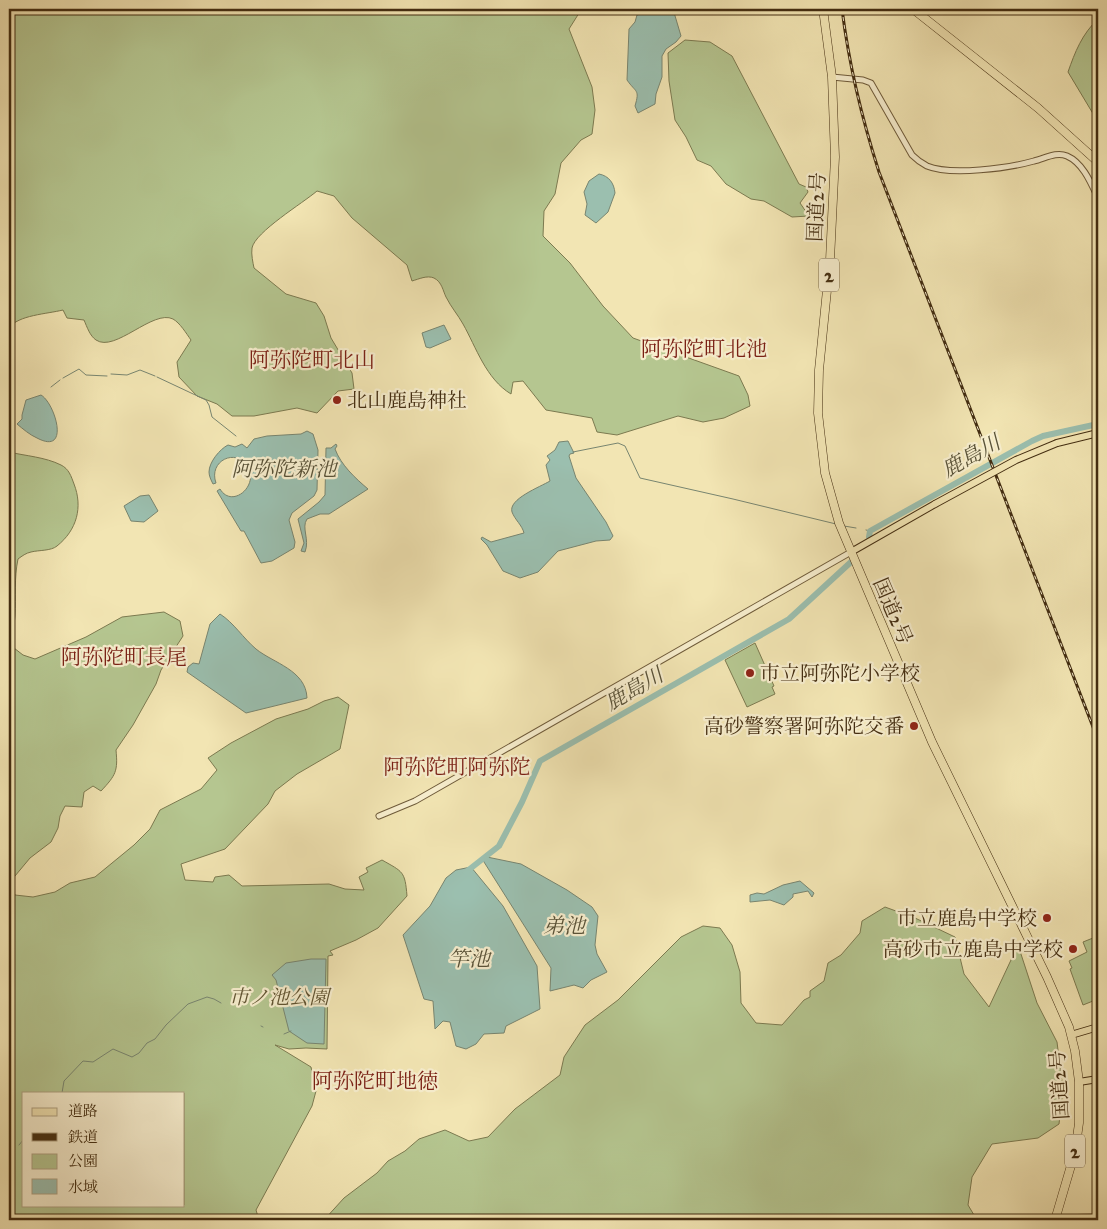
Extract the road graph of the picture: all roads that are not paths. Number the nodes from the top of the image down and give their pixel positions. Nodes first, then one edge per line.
1 (823, 9) edge
2 (913, 9) edge
3 (920, 9) edge
4 (975, 56) junction
5 (832, 77) junction
6 (1068, 130) junction
7 (1098, 156) edge
8 (1098, 162) edge
9 (1098, 198) edge
10 (1098, 433) edge
11 (851, 552) junction
12 (379, 816) dead end
13 (1098, 1027) edge
14 (1072, 1035) junction
15 (1098, 1079) edge
16 (1079, 1082) junction
17 (1098, 1217) edge
18 (1055, 1219) edge

1 - 5 highway, 国道2号 / 2
2 - 4 highway
3 - 4 highway
4 - 6 highway
5 - 9 street
5 - 11 highway, 国道2号 / 2
6 - 7 highway
6 - 8 highway
10 - 11 main road, bridge
11 - 12 street
11 - 14 highway, 国道2号 / 2
13 - 14 main road
14 - 16 highway, 国道2号 / 2
15 - 16 main road
16 - 18 highway, 国道2号 / 2
17 - 18 street

